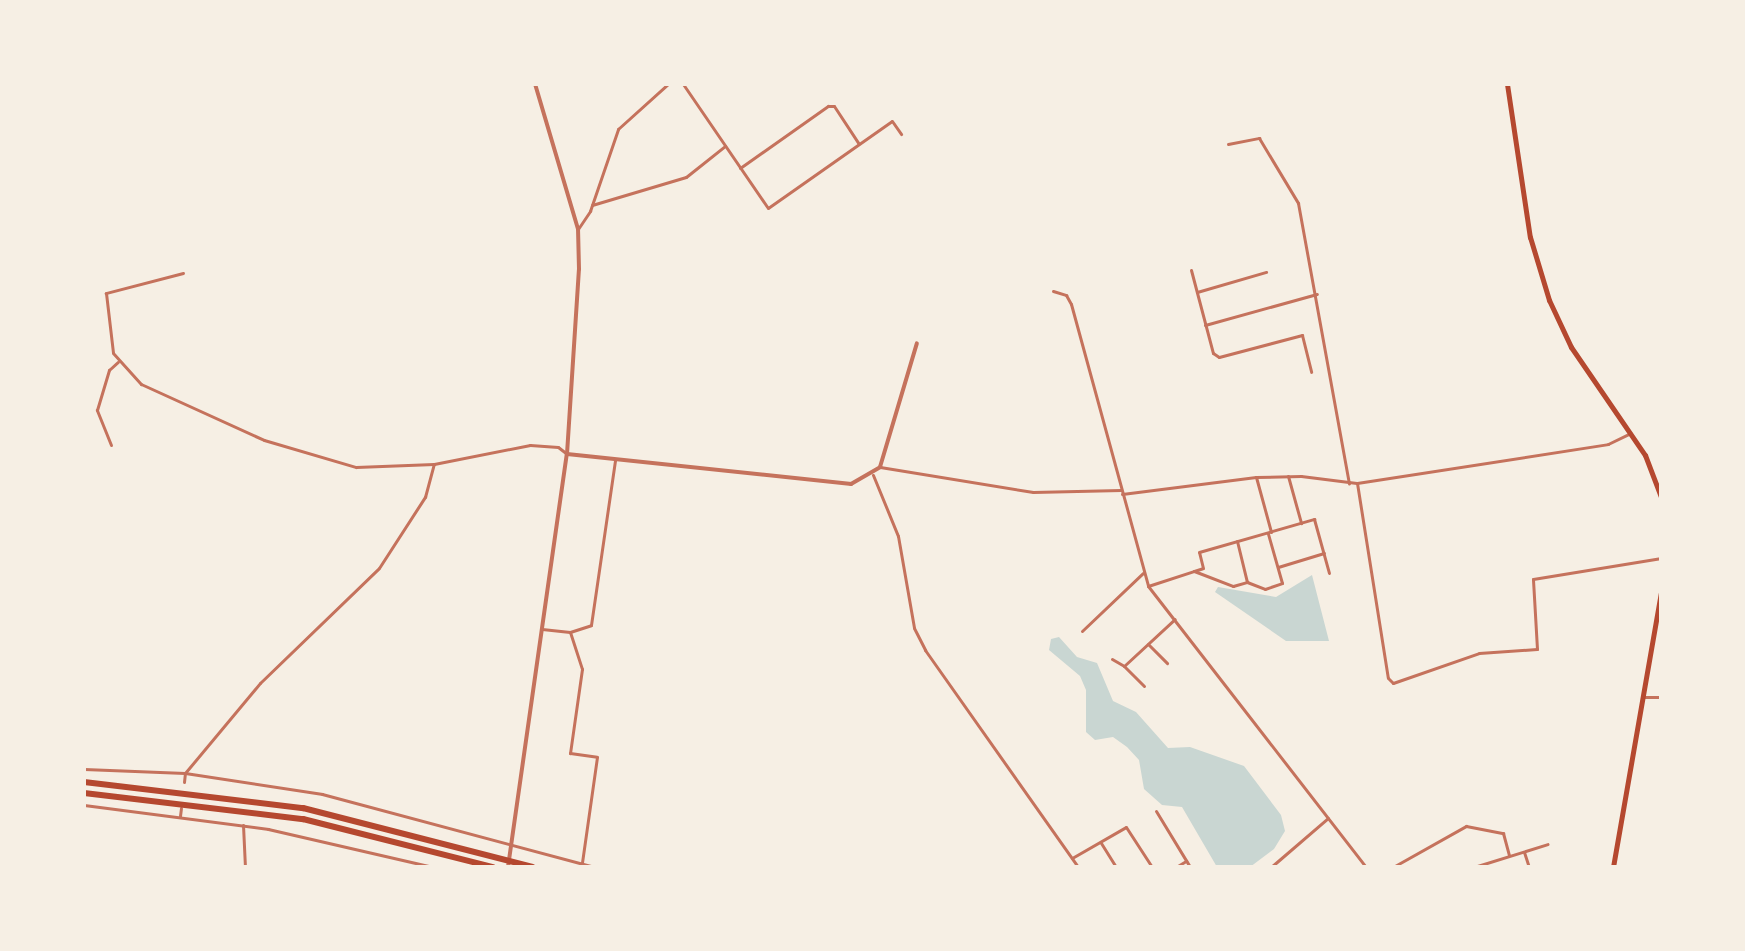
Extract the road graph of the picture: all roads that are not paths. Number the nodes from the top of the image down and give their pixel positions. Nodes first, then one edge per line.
1 (535, 84) edge
2 (668, 84) edge
3 (683, 84) edge
4 (1507, 84) edge
5 (901, 134) dead end
6 (859, 144) junction
7 (1228, 144) dead end
8 (725, 146) junction
9 (740, 168) junction
10 (592, 205) junction
11 (578, 229) junction
12 (1191, 270) dead end
13 (1266, 272) dead end
14 (183, 273) dead end
15 (1053, 291) dead end
16 (1197, 292) junction
17 (1318, 294) junction
18 (1205, 325) junction
19 (917, 343) dead end
20 (118, 362) junction
21 (1311, 372) dead end
22 (1631, 433) junction
23 (111, 445) dead end
24 (567, 454) junction
25 (615, 460) junction
26 (434, 464) junction
27 (880, 467) junction
28 (873, 475) junction
29 (1288, 476) junction
30 (1256, 477) junction
31 (1357, 483) junction
32 (1349, 484) junction
33 (1121, 492) junction
34 (1661, 497) edge
35 (1301, 523) junction
36 (1269, 532) junction
37 (1237, 541) junction
38 (1324, 553) junction
39 (1661, 558) edge
40 (1278, 567) junction
41 (1194, 571) junction
42 (1143, 573) junction
43 (1329, 573) dead end
44 (1247, 582) junction
45 (1148, 586) junction
46 (1661, 593) edge
47 (1175, 619) junction
48 (542, 629) junction
49 (1082, 631) dead end
50 (570, 632) junction
51 (1658, 643) edge
52 (1148, 644) junction
53 (1112, 659) dead end
54 (1167, 663) dead end
55 (1124, 666) junction
56 (1144, 686) dead end
57 (1644, 697) junction
58 (1661, 697) edge
59 (84, 769) edge
60 (185, 773) junction
61 (84, 782) edge
62 (184, 782) dead end
63 (84, 793) edge
64 (84, 805) edge
65 (181, 808) dead end
66 (1156, 811) dead end
67 (180, 816) junction
68 (1328, 818) junction
69 (243, 825) junction
70 (511, 841) junction
71 (1101, 842) junction
72 (1548, 844) dead end
73 (1524, 852) junction
74 (1509, 855) junction
75 (1072, 858) junction
76 (1186, 861) junction
77 (582, 863) junction
78 (245, 867) edge
79 (432, 867) edge
80 (493, 867) edge
81 (508, 867) edge
82 (533, 867) edge
83 (595, 867) edge
84 (1078, 867) edge
85 (1116, 867) edge
86 (1152, 867) edge
87 (1176, 867) edge
88 (1190, 867) edge
89 (1271, 867) edge
90 (1366, 867) edge
91 (1393, 867) edge
92 (1474, 867) edge
93 (1529, 867) edge
94 (1613, 867) edge

1 - 11 street
2 - 10 street
3 - 8 street
4 - 22 main road
5 - 6 street
6 - 9 street
6 - 9 street
7 - 17 street
8 - 9 street
8 - 10 street
10 - 11 street
11 - 24 street
12 - 16 street
13 - 16 street
14 - 20 street
15 - 33 street
16 - 18 street
17 - 18 street
17 - 32 street
18 - 21 street
19 - 27 street
20 - 23 street
20 - 26 street
22 - 31 street
22 - 34 main road
24 - 25 street
24 - 26 street
24 - 48 street
25 - 28 street
25 - 50 street
26 - 60 street
27 - 28 street
27 - 33 street
28 - 75 street
29 - 30 street
29 - 32 street
29 - 35 street
30 - 33 street
30 - 36 street
31 - 32 street
31 - 39 street
33 - 42 street
35 - 36 street
35 - 38 street
36 - 37 street
36 - 40 street
37 - 41 street
37 - 44 street
38 - 40 street
38 - 43 street
40 - 44 street
41 - 44 street
41 - 45 street
42 - 45 street
42 - 49 street
45 - 47 street
46 - 51 main road
47 - 52 street
47 - 68 street
48 - 50 street
48 - 70 street
50 - 77 street
51 - 57 main road
52 - 54 street
52 - 55 street
53 - 55 street
55 - 56 street
57 - 58 street
57 - 94 main road
59 - 60 street
60 - 62 street
60 - 70 street
61 - 82 highway
63 - 80 highway
64 - 67 street
65 - 67 street
66 - 76 street
67 - 69 street
68 - 89 street
68 - 90 street
69 - 78 street
69 - 79 street
70 - 77 street
70 - 81 street
71 - 75 street
71 - 85 street
71 - 86 street
72 - 73 street
73 - 74 street
73 - 93 street
74 - 91 street
74 - 92 street
75 - 84 street
76 - 87 street
76 - 88 street
77 - 83 street

